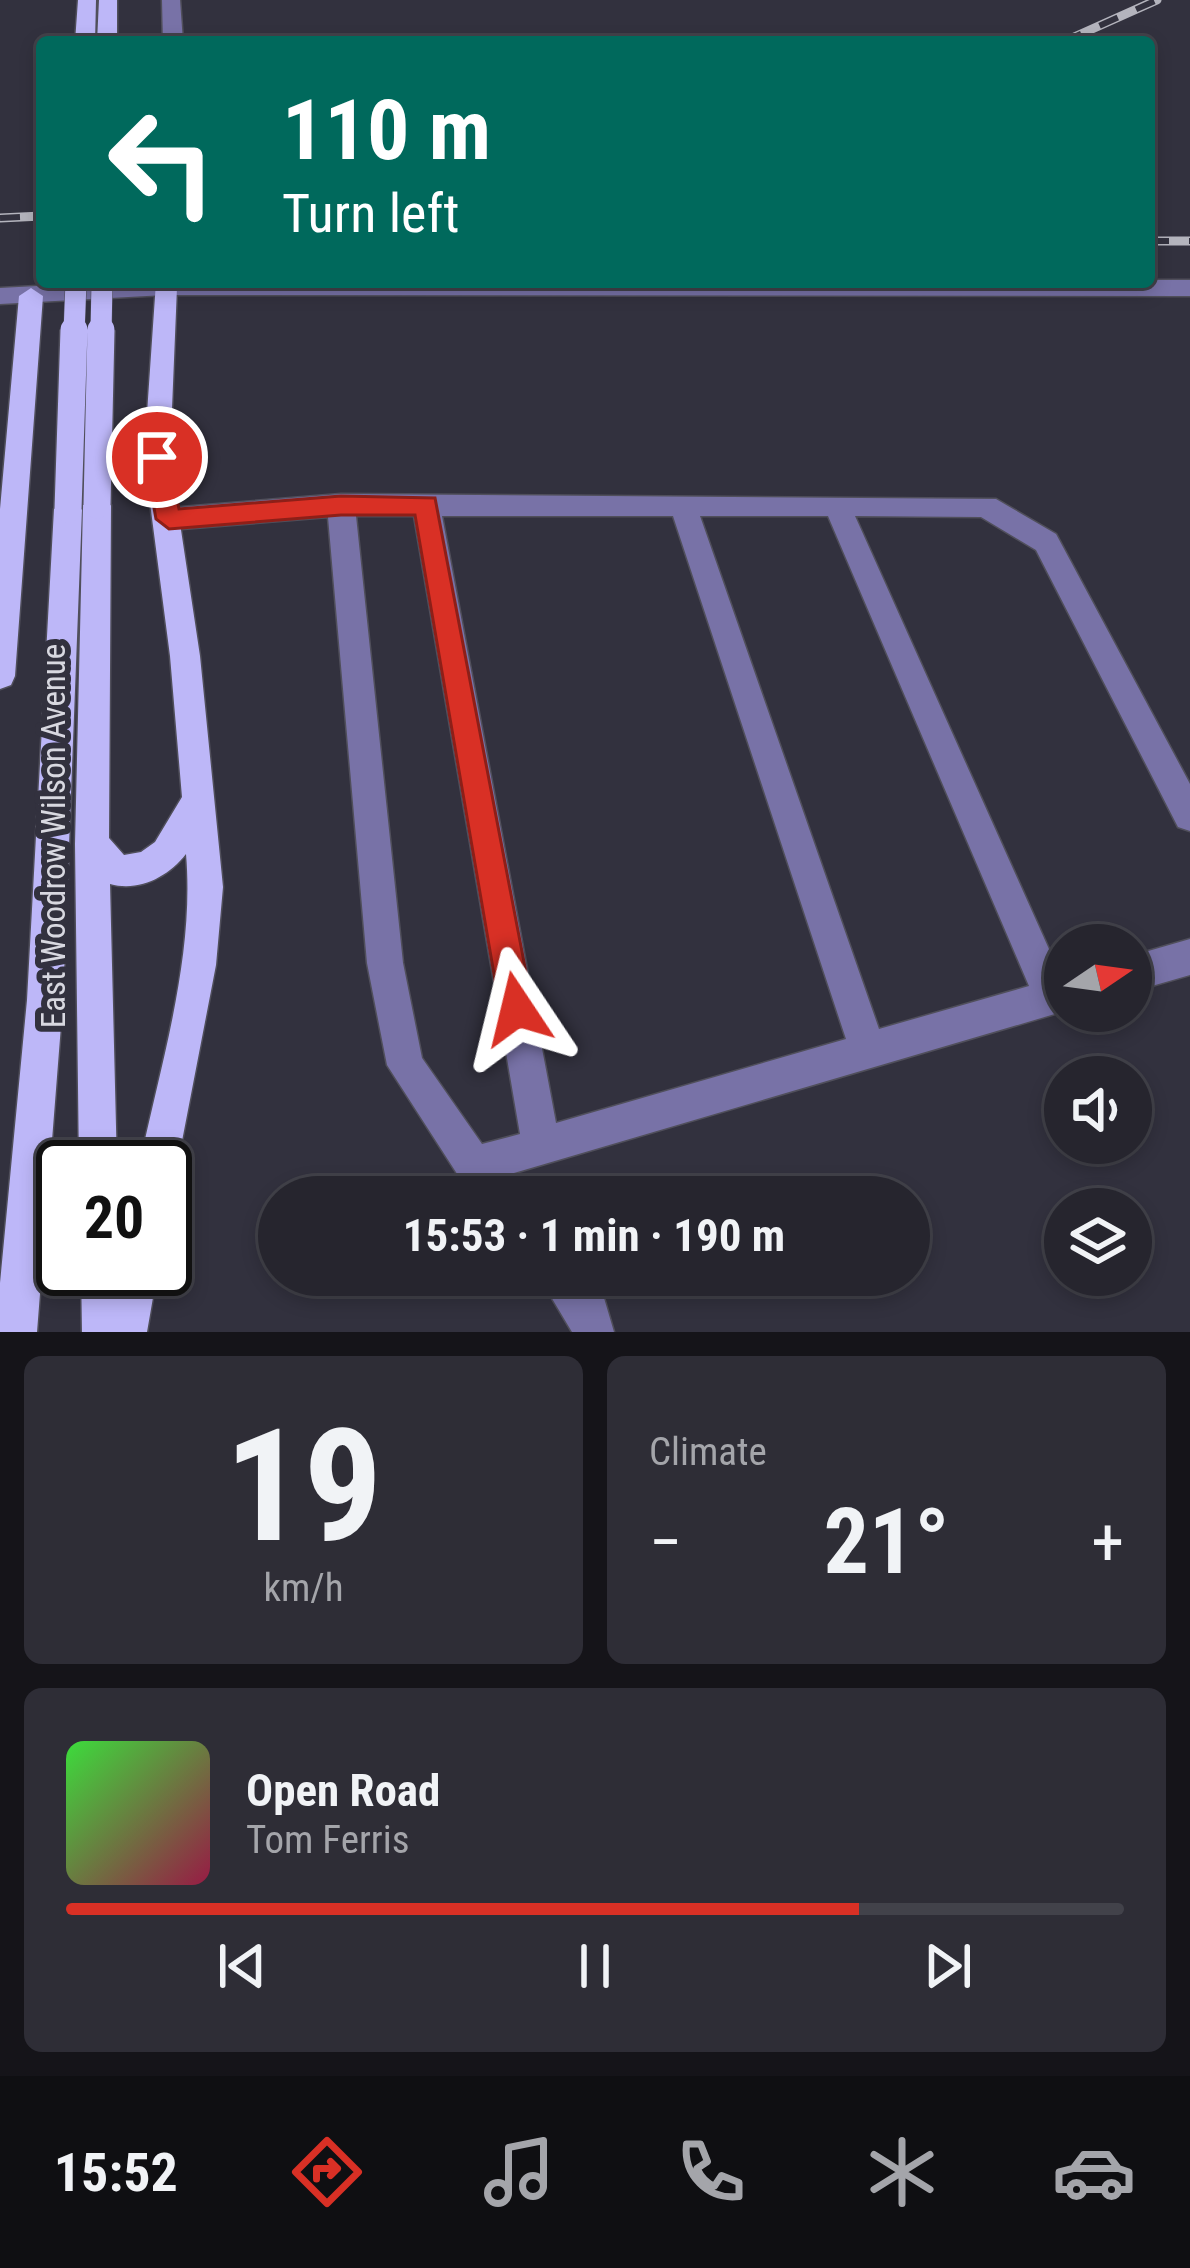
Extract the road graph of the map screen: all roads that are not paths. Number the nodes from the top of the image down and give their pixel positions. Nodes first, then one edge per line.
1 (87, 0) edge
2 (108, 0) edge
3 (171, 0) edge
4 (86, 36) edge
5 (107, 36) edge
6 (173, 36) edge
7 (76, 288) edge
8 (101, 288) edge
9 (150, 288) edge
10 (165, 288) edge
11 (1155, 288) edge
12 (1190, 288) edge
13 (0, 296) edge
14 (31, 296) junction
15 (341, 505) junction
16 (426, 505) junction
17 (683, 506) junction
18 (837, 506) junction
19 (82, 507) junction
20 (169, 519) junction
21 (0, 676) edge
22 (197, 799) junction
23 (1190, 816) edge
24 (92, 844) junction
25 (1190, 957) edge
26 (1044, 962) edge
27 (1152, 968) edge
28 (1044, 999) edge
29 (868, 1050) junction
30 (97, 1140) edge
31 (163, 1140) edge
32 (541, 1146) junction
33 (471, 1167) junction
34 (478, 1176) edge
35 (102, 1296) edge
36 (133, 1296) edge
37 (575, 1296) edge
38 (16, 1332) edge
39 (103, 1332) edge
40 (126, 1332) edge
41 (593, 1332) edge

1 - 4 main road
2 - 5 main road
3 - 6 street
7 - 19 main road, bridge
8 - 19 main road, bridge
9 - 14 street
10 - 20 main road
11 - 12 street
13 - 14 street
14 - 21 main road
15 - 16 street
15 - 20 street
15 - 33 street
16 - 17 street
16 - 32 street
17 - 18 street
17 - 29 street
18 - 23 street
18 - 26 street
19 - 24 main road, East Woodrow Wilson Avenue
19 - 38 main road, East Woodrow Wilson Avenue
20 - 22 main road
22 - 24 main road
22 - 31 main road
24 - 30 main road, East Woodrow Wilson Avenue
25 - 27 street
28 - 29 street
29 - 32 street
32 - 33 street
33 - 34 street
35 - 39 main road
36 - 40 main road
37 - 41 street

